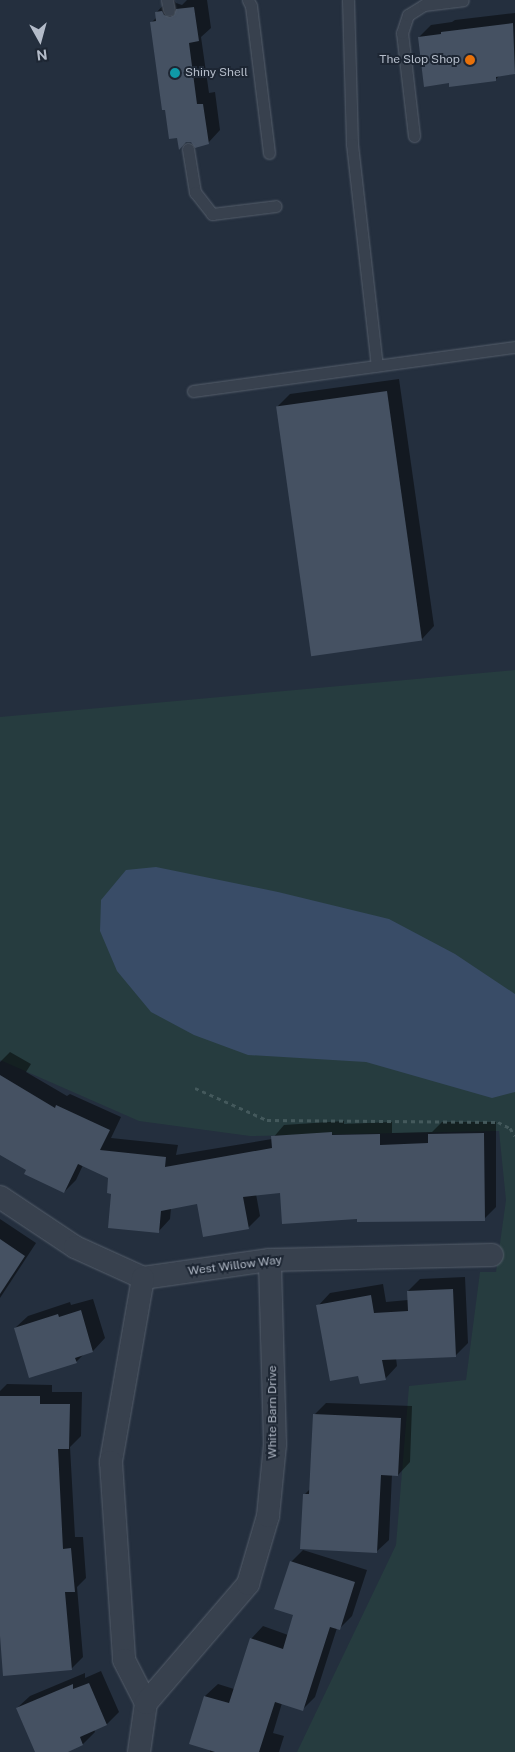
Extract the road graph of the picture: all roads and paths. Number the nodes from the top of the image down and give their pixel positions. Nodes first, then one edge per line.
1 (248, 0) edge
2 (348, 0) edge
3 (463, 0) edge
4 (414, 136) dead end
5 (188, 149) dead end
6 (270, 153) dead end
7 (276, 206) dead end
8 (515, 347) edge
9 (377, 366) junction
10 (193, 392) dead end
11 (195, 1088) dead end
12 (515, 1136) edge
13 (0, 1197) edge
14 (492, 1255) dead end
15 (270, 1260) junction
16 (143, 1278) junction
17 (146, 1703) junction
18 (139, 1752) edge

1 - 6 lane
2 - 9 lane
3 - 4 lane
5 - 7 lane
8 - 9 lane
9 - 10 lane
11 - 12 path
13 - 16 street
14 - 15 street, West Willow Way
15 - 16 street, West Willow Way
15 - 17 street, White Barn Drive
16 - 17 street
17 - 18 street

